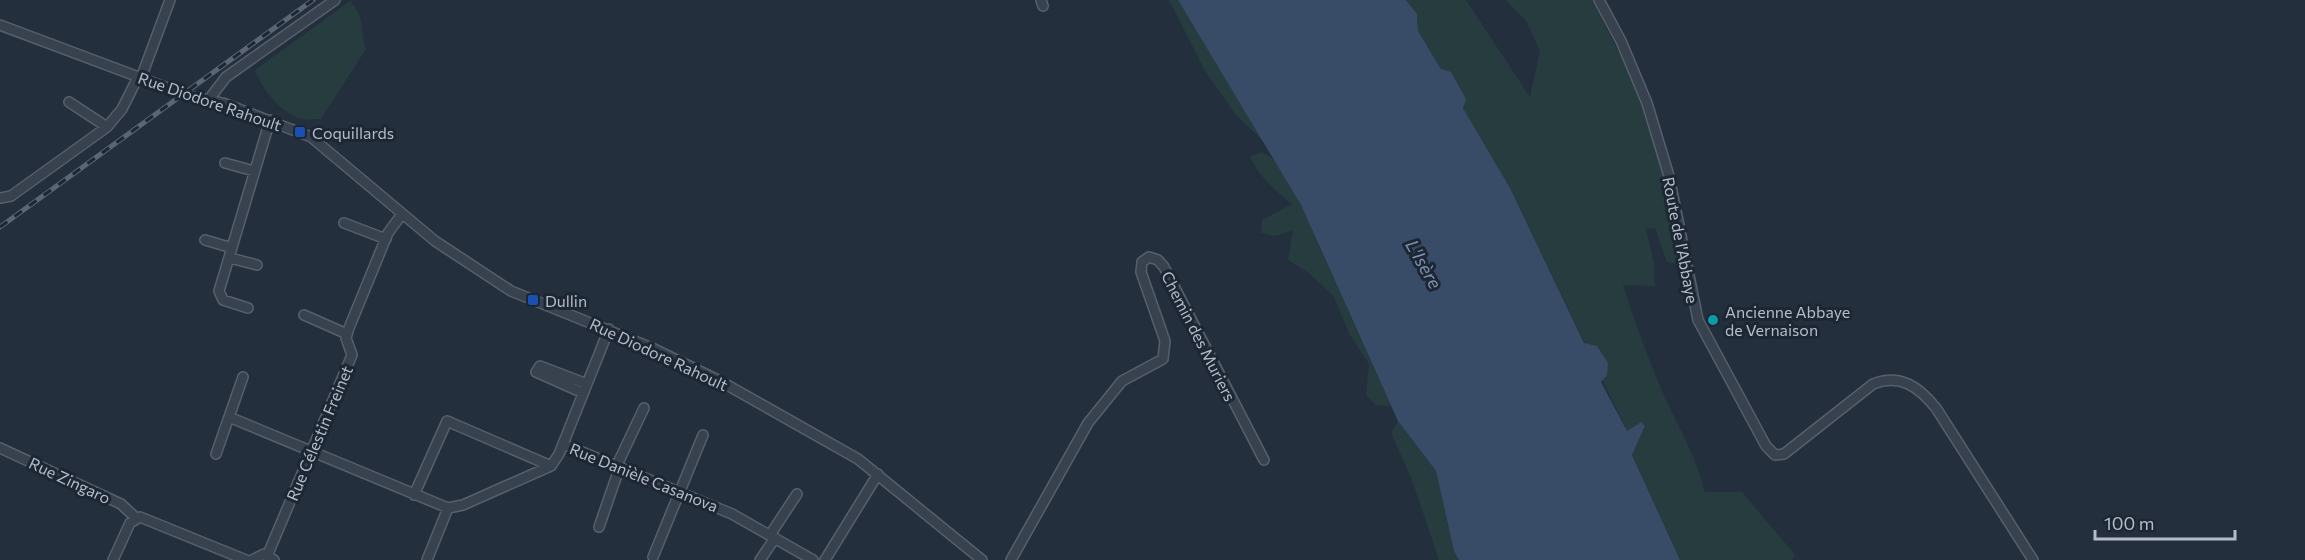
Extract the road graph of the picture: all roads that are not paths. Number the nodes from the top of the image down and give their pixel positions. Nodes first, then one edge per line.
1 (170, 0) edge
2 (335, 0) edge
3 (1599, 0) edge
4 (0, 25) edge
5 (139, 77) junction
6 (210, 98) junction
7 (69, 102) dead end
8 (270, 120) junction
9 (107, 127) junction
10 (225, 163) dead end
11 (254, 171) junction
12 (0, 198) edge
13 (402, 214) junction
14 (344, 223) dead end
15 (386, 239) junction
16 (205, 240) dead end
17 (231, 253) junction
18 (257, 265) dead end
19 (248, 308) dead end
20 (304, 315) dead end
21 (609, 329) junction
22 (347, 334) junction
23 (243, 377) dead end
24 (644, 408) dead end
25 (229, 417) junction
26 (703, 435) dead end
27 (563, 444) junction
28 (0, 448) edge
29 (312, 451) junction
30 (216, 454) dead end
31 (1264, 460) dead end
32 (551, 466) junction
33 (619, 466) junction
34 (878, 474) junction
35 (681, 492) junction
36 (797, 494) dead end
37 (414, 495) junction
38 (448, 508) junction
39 (136, 518) junction
40 (599, 527) dead end
41 (772, 536) junction
42 (271, 557) edge
43 (653, 557) dead end
44 (113, 560) edge
45 (246, 560) edge
46 (252, 560) edge
47 (427, 560) edge
48 (760, 560) edge
49 (813, 560) edge
50 (825, 560) edge
51 (982, 560) edge
52 (1011, 560) edge
53 (2033, 560) edge

1 - 5 street
2 - 6 street
3 - 53 street, Route de l'Abbaye
4 - 5 street, Rue Diodore Rahoult
5 - 6 street, Rue Diodore Rahoult
5 - 9 street
6 - 8 street, Rue Diodore Rahoult
7 - 9 street
8 - 11 street
8 - 13 street, Rue Diodore Rahoult
9 - 12 street
10 - 11 street
11 - 17 street
13 - 15 street, Rue Célestin Freinet
13 - 21 street, Rue Diodore Rahoult
14 - 15 street
15 - 22 street, Rue Célestin Freinet
16 - 17 street
17 - 18 street
17 - 19 street
20 - 22 street
21 - 27 street
21 - 34 street, Rue Diodore Rahoult
22 - 29 street, Rue Célestin Freinet
23 - 25 street
24 - 33 street
25 - 29 street
25 - 30 street
26 - 35 street
27 - 32 street, Rue Danièle Casanova
27 - 33 street, Rue Danièle Casanova
28 - 39 street, Rue Zingaro
29 - 37 street
29 - 42 street, Rue Célestin Freinet
31 - 52 street, Chemin des Muriers
32 - 37 street
32 - 38 street, Rue Danièle Casanova
33 - 35 street, Rue Danièle Casanova
33 - 40 street
34 - 50 street
34 - 51 street, Rue Diodore Rahoult
35 - 41 street, Rue Danièle Casanova
35 - 43 street
36 - 41 street
37 - 38 street
38 - 47 street
39 - 44 street
39 - 45 street
41 - 48 street
41 - 49 street, Rue Danièle Casanova
42 - 46 street

